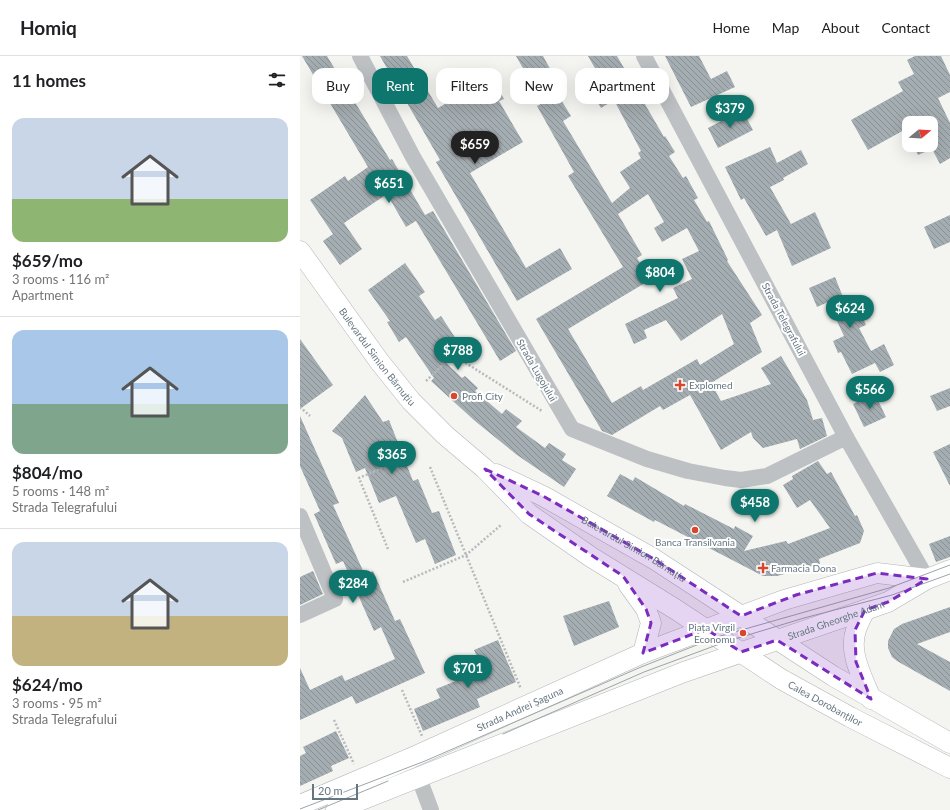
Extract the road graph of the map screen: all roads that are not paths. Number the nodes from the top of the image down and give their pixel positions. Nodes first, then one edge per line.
1 (360, 56) edge
2 (644, 56) edge
3 (300, 251) edge
4 (846, 437) junction
5 (485, 469) junction
6 (300, 516) edge
7 (950, 570) edge
8 (623, 576) junction
9 (927, 579) junction
10 (866, 610) junction
11 (300, 615) edge
12 (741, 616) junction
13 (706, 629) junction
14 (777, 640) junction
15 (741, 652) junction
16 (643, 653) junction
17 (871, 699) junction
18 (950, 743) edge
19 (950, 768) edge
20 (420, 778) junction
21 (300, 805) edge
22 (336, 810) edge
23 (431, 810) edge

1 - 4 street, Strada Lugojului
2 - 4 street, Strada Telegrafului
3 - 5 main road, Bulevardul Simion Bărnuțiu
4 - 9 street, Strada Telegrafului
5 - 8 main road, Bulevardul Simion Bărnuțiu
5 - 12 main road, Bulevardul Simion Bărnuțiu
6 - 11 street
7 - 9 main road, Strada Gheorghe Adam
8 - 13 main road, Bulevardul Simion Bărnuțiu
8 - 16 main road
9 - 10 main road, Strada Gheorghe Adam
9 - 12 main road, Strada Gheorghe Adam
10 - 14 main road, Strada Gheorghe Adam
10 - 17 main road
12 - 13 main road, Strada Andrei Șaguna
12 - 14 main road, Bulevardul Simion Bărnuțiu
13 - 15 main road, Calea Dorobanților
13 - 16 main road, Strada Andrei Șaguna
14 - 15 main road, Strada Gheorghe Adam
14 - 17 main road
15 - 19 main road, Calea Dorobanților
15 - 20 main road
16 - 21 main road, Strada Andrei Șaguna
17 - 18 main road
20 - 22 main road
20 - 23 street

